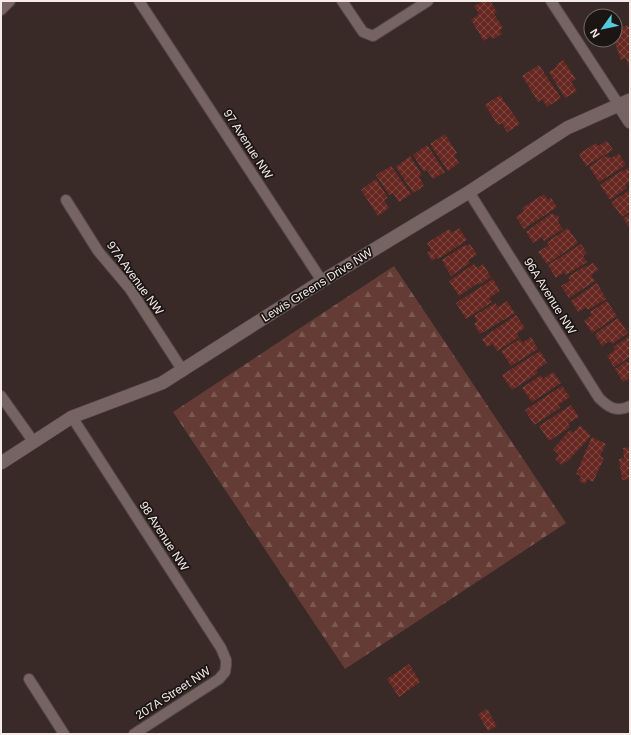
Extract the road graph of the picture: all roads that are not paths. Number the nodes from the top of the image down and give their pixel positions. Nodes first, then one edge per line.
1 (10, 1) edge
2 (139, 1) edge
3 (342, 1) edge
4 (428, 1) edge
5 (551, 1) edge
6 (1, 10) edge
7 (624, 102) edge
8 (630, 122) edge
9 (469, 192) junction
10 (66, 200) dead end
11 (322, 282) junction
12 (183, 371) junction
13 (1, 396) edge
14 (630, 406) edge
15 (72, 417) junction
16 (33, 441) junction
17 (1, 462) edge
18 (225, 672) joint
19 (29, 679) dead end
20 (64, 734) edge
21 (134, 734) edge

1 - 6 street
2 - 11 street, 97 Avenue NW
3 - 4 street
5 - 7 street
7 - 8 street
7 - 9 street, Lewis Greens Drive NW
9 - 11 street, Lewis Greens Drive NW
9 - 14 street, 96A Avenue NW
10 - 12 street, 97A Avenue NW
11 - 12 street, Lewis Greens Drive NW
12 - 15 street, Lewis Greens Drive NW
13 - 16 street
15 - 16 street, Lewis Greens Drive NW
15 - 18 street, 98 Avenue NW
16 - 17 street, Lewis Greens Drive NW
18 - 21 street, 207A Street NW
19 - 20 street

